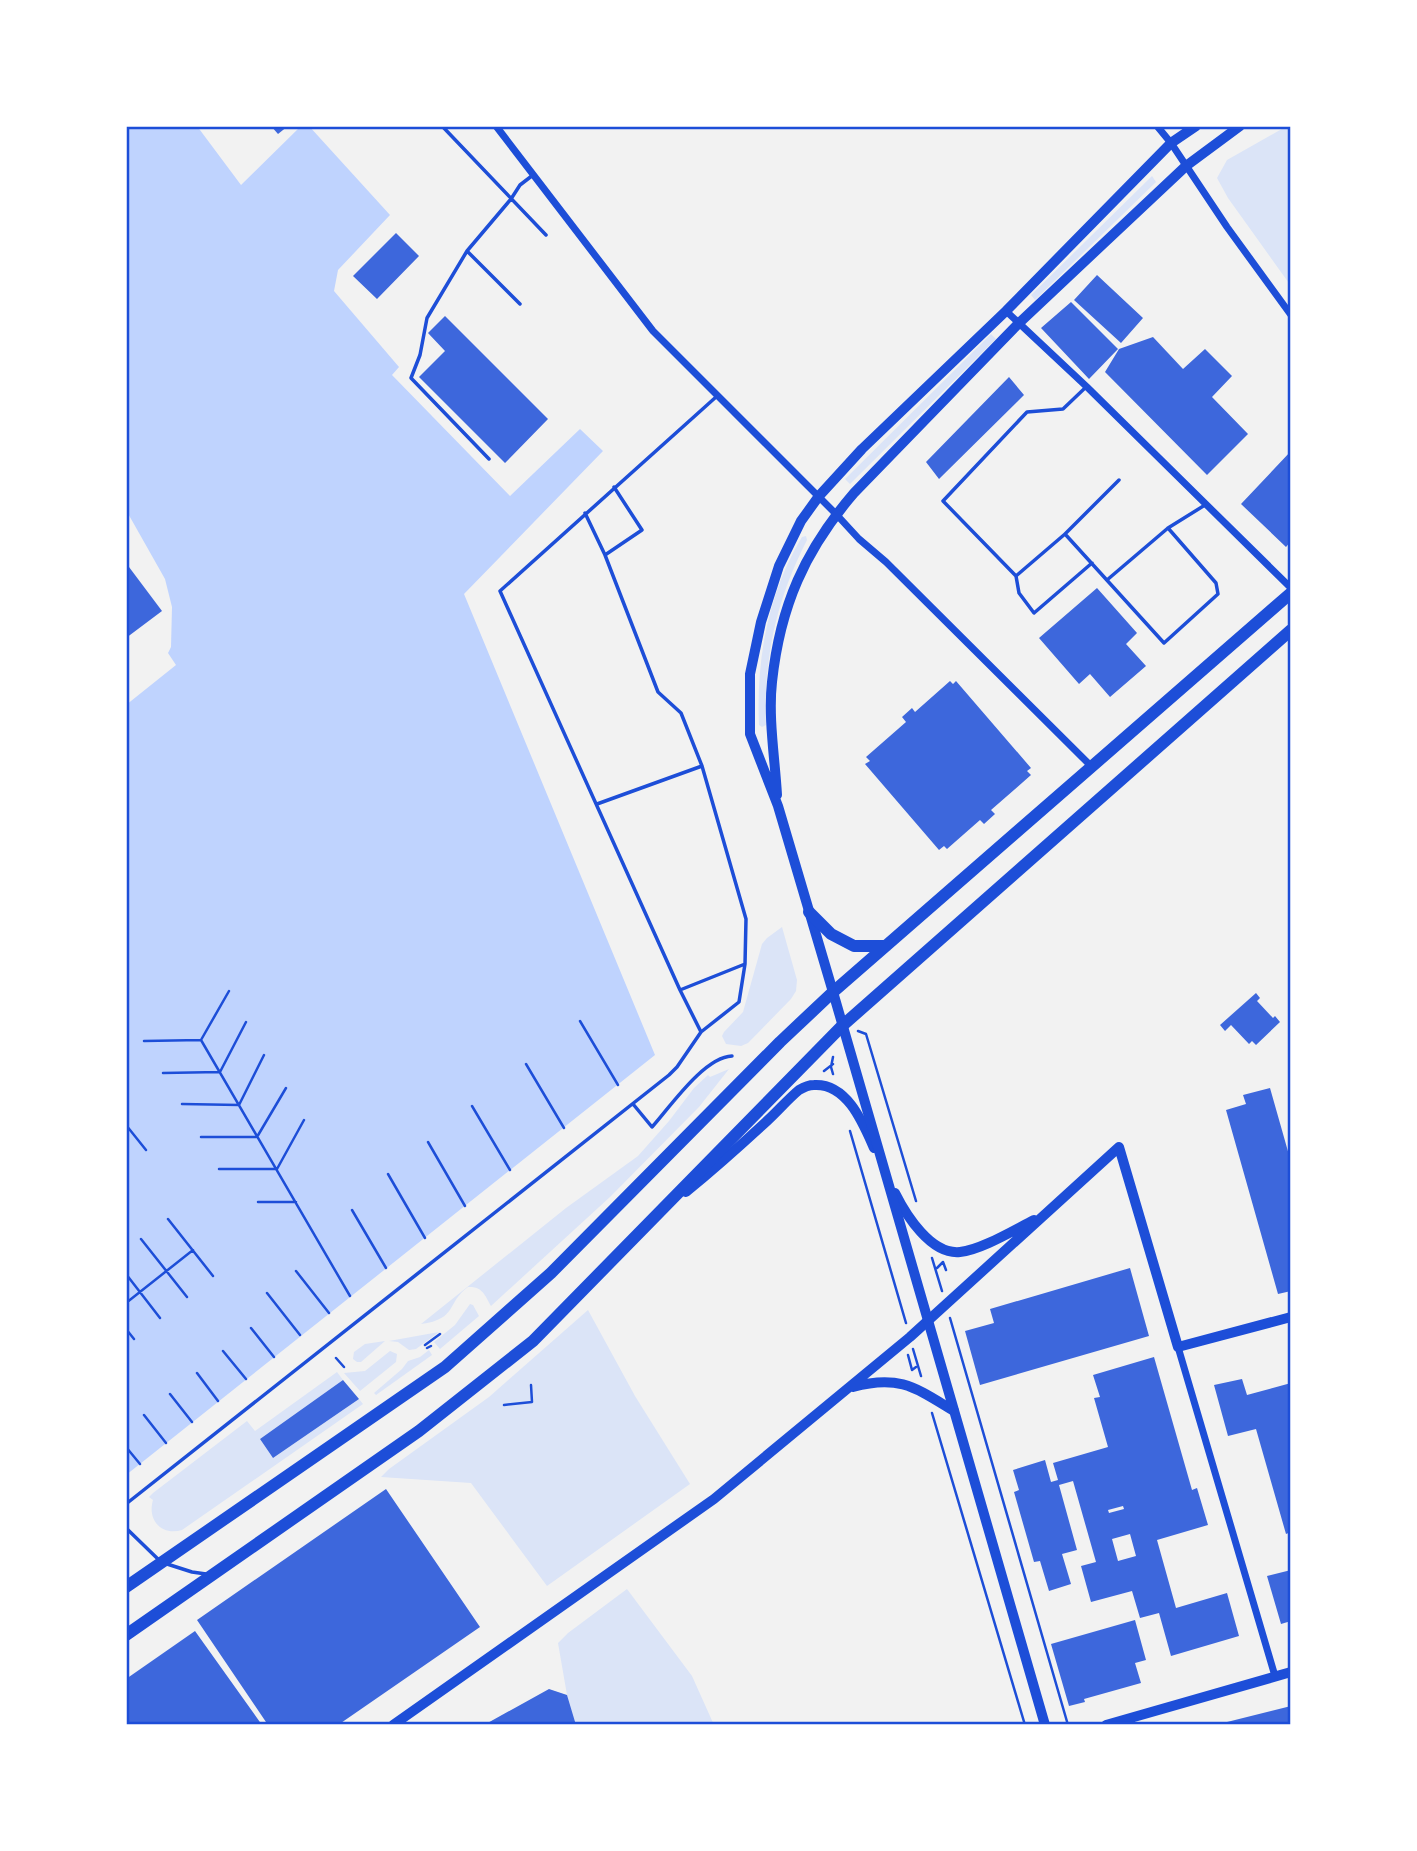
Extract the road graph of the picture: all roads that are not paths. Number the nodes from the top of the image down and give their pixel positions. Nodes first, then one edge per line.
1 (442, 126) edge
2 (496, 126) edge
3 (1157, 126) edge
4 (1196, 126) edge
5 (1240, 126) edge
6 (1171, 143) junction
7 (1186, 166) junction
8 (533, 175) junction
9 (511, 199) junction
10 (546, 235) dead end
11 (467, 251) junction
12 (520, 304) dead end
13 (1006, 311) junction
14 (1291, 315) edge
15 (1019, 323) junction
16 (1087, 387) junction
17 (717, 396) junction
18 (489, 459) dead end
19 (1119, 480) dead end
20 (614, 487) junction
21 (819, 496) junction
22 (1206, 505) junction
23 (585, 513) junction
24 (836, 514) junction
25 (1168, 528) junction
26 (1065, 534) junction
27 (605, 555) junction
28 (1091, 563) junction
29 (1016, 576) junction
30 (1107, 580) junction
31 (1291, 591) edge
32 (1291, 630) edge
33 (702, 766) junction
34 (1091, 766) junction
35 (597, 804) junction
36 (778, 806) junction
37 (809, 912) junction
38 (886, 946) junction
39 (745, 964) junction
40 (680, 990) junction
41 (832, 992) junction
42 (842, 1026) junction
43 (701, 1032) junction
44 (732, 1056) dead end
45 (633, 1104) junction
46 (883, 1166) junction
47 (1044, 1216) junction
48 (648, 1224) junction
49 (1291, 1317) edge
50 (928, 1321) junction
51 (1178, 1347) junction
52 (849, 1388) junction
53 (954, 1410) junction
54 (126, 1504) edge
55 (126, 1528) edge
56 (161, 1562) junction
57 (212, 1575) junction
58 (126, 1587) edge
59 (126, 1635) edge
60 (1291, 1672) edge
61 (1275, 1676) junction
62 (395, 1725) edge
63 (1045, 1725) edge
64 (1105, 1725) edge

1 - 9 lane
2 - 8 street
3 - 6 street
4 - 6 street
5 - 7 street
6 - 7 street
6 - 13 street
7 - 14 street
7 - 15 street
8 - 9 lane
8 - 17 street
9 - 10 lane
9 - 11 lane
11 - 12 lane
11 - 18 lane
13 - 15 street
13 - 21 street
15 - 16 street
15 - 24 street
16 - 22 street
16 - 29 lane
17 - 20 lane
17 - 21 street
19 - 26 lane
20 - 23 lane
20 - 27 lane
21 - 24 street
21 - 36 street
22 - 25 lane
22 - 31 street
23 - 27 lane
23 - 35 lane
24 - 34 street
24 - 36 street
25 - 30 lane
25 - 30 lane
26 - 28 lane
26 - 29 lane
27 - 33 lane
28 - 29 lane
28 - 30 lane
31 - 34 main road
32 - 42 main road
33 - 35 lane
33 - 39 lane
34 - 38 main road
35 - 40 lane
36 - 37 street
37 - 38 main road
37 - 41 street
38 - 41 main road
39 - 40 lane
39 - 43 lane
40 - 43 lane
41 - 42 main road
41 - 56 main road
42 - 46 main road
42 - 48 main road
43 - 45 lane
44 - 45 lane
45 - 54 lane
46 - 47 street
46 - 48 street
46 - 50 main road
47 - 50 street
47 - 51 street
48 - 57 main road
49 - 51 street
50 - 52 street
50 - 53 main road
51 - 61 street
52 - 53 street
52 - 62 street
53 - 63 main road
55 - 56 lane
56 - 57 lane
56 - 58 main road
57 - 59 main road
60 - 61 street
61 - 64 street

